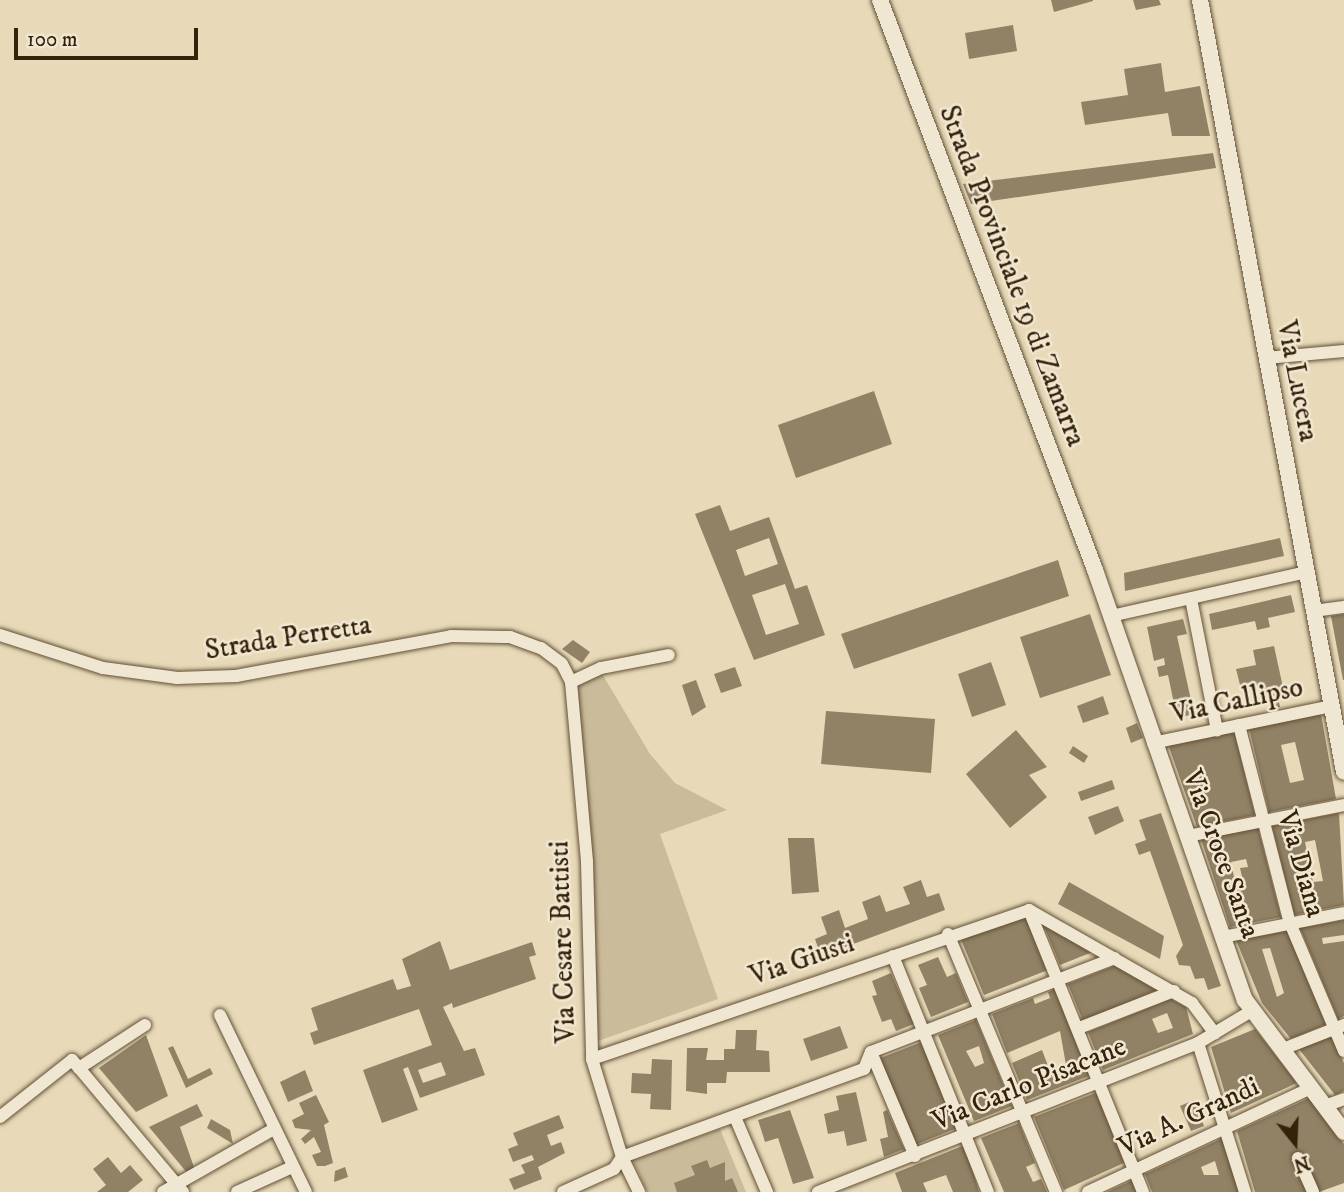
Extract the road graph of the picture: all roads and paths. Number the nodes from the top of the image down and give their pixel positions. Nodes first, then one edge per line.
1 (880, 0) edge
2 (1200, 0) edge
3 (1344, 351) edge
4 (1266, 358) junction
5 (1095, 570) joint
6 (1306, 572) junction
7 (1191, 599) junction
8 (1344, 607) edge
9 (1314, 611) junction
10 (1111, 616) junction
11 (0, 635) edge
12 (669, 655) dead end
13 (571, 682) junction
14 (1331, 706) junction
15 (1239, 725) junction
16 (1217, 730) junction
17 (1153, 743) junction
18 (1342, 748) edge
19 (1344, 772) edge
20 (1344, 805) edge
21 (1263, 822) junction
22 (1188, 836) junction
23 (1029, 910) junction
24 (1344, 913) edge
25 (1290, 923) junction
26 (948, 934) junction
27 (1223, 937) junction
28 (893, 956) junction
29 (1114, 958) junction
30 (1059, 980) junction
31 (1174, 991) junction
32 (1253, 1010) junction
33 (980, 1011) junction
34 (220, 1015) dead end
35 (145, 1025) dead end
36 (1339, 1027) edge
37 (1079, 1028) junction
38 (924, 1030) junction
39 (1215, 1033) junction
40 (1198, 1043) junction
41 (1283, 1049) junction
42 (1344, 1051) edge
43 (872, 1052) junction
44 (592, 1059) junction
45 (79, 1068) junction
46 (1102, 1081) junction
47 (1311, 1088) junction
48 (1344, 1099) edge
49 (1325, 1106) junction
50 (1024, 1113) junction
51 (0, 1117) edge
52 (735, 1117) junction
53 (1225, 1127) junction
54 (274, 1129) junction
55 (1344, 1132) edge
56 (966, 1134) junction
57 (915, 1156) junction
58 (622, 1157) junction
59 (1297, 1158) dead end
60 (292, 1167) junction
61 (1134, 1169) junction
62 (179, 1187) edge
63 (163, 1192) edge
64 (237, 1192) edge
65 (306, 1192) edge
66 (564, 1192) edge
67 (639, 1192) edge
68 (767, 1192) edge
69 (818, 1192) edge
70 (988, 1192) edge
71 (1056, 1192) edge
72 (1087, 1192) edge
73 (1143, 1192) edge
74 (1245, 1192) edge
75 (1313, 1192) edge

1 - 5 street, Strada Provinciale 19 di Zamarra
2 - 4 street, Via Lucera
3 - 4 street
4 - 6 street, Via Lucera
5 - 10 street, Via Croce Santa
6 - 7 street
6 - 9 street, Via Lucera
7 - 10 street
7 - 16 street
8 - 9 street
9 - 14 street, Via Lucera
10 - 17 street, Via Croce Santa
11 - 13 street, Strada Perretta
12 - 13 street
13 - 44 street, Via Cesare Battisti
14 - 15 street, Via Callipso
14 - 18 street, Via Lucera
15 - 16 street, Via Callipso
15 - 21 street, Via Diana
16 - 17 street, Via Callipso
17 - 22 street, Via Croce Santa
18 - 19 street, Via Lucera
20 - 21 street
21 - 22 street
21 - 25 street, Via Diana
22 - 27 street, Via Croce Santa
23 - 26 street, Via Giusti
23 - 29 street
23 - 30 street
24 - 25 street
25 - 27 street
25 - 36 street, Via Diana
26 - 28 street, Via Giusti
26 - 33 street
27 - 32 street, Via Croce Santa
28 - 38 street
28 - 44 street, Via Giusti
29 - 30 street
29 - 31 street
30 - 33 street
30 - 37 street
31 - 37 street
31 - 39 street
32 - 39 street, Via Carlo Pisacane
32 - 41 street, Via Croce Santa
33 - 38 street
33 - 50 street
34 - 54 street
35 - 45 street
36 - 41 street
36 - 42 street, Via Diana
37 - 46 street
38 - 43 street
38 - 56 street
39 - 40 street, Via Carlo Pisacane
40 - 46 street, Via Carlo Pisacane
40 - 53 street
41 - 47 street, Via Croce Santa
43 - 52 street
43 - 57 street
44 - 58 street, Via Cesare Battisti
45 - 51 street
45 - 62 street
46 - 50 street, Via Carlo Pisacane
46 - 61 street
47 - 49 street, Via Croce Santa
47 - 53 street, Via A. Grandi
48 - 49 street
49 - 55 street, Via Croce Santa
50 - 56 street, Via Carlo Pisacane
50 - 71 street
52 - 58 street
52 - 68 street
53 - 61 street, Via A. Grandi
53 - 74 street
54 - 60 street
54 - 62 street
56 - 57 street, Via Carlo Pisacane
56 - 70 street
57 - 69 street, Via Carlo Pisacane
58 - 66 street
58 - 67 street, Via Cesare Battisti
59 - 75 street
60 - 64 street
60 - 65 street
61 - 72 street, Via A. Grandi
61 - 73 street
62 - 63 street

